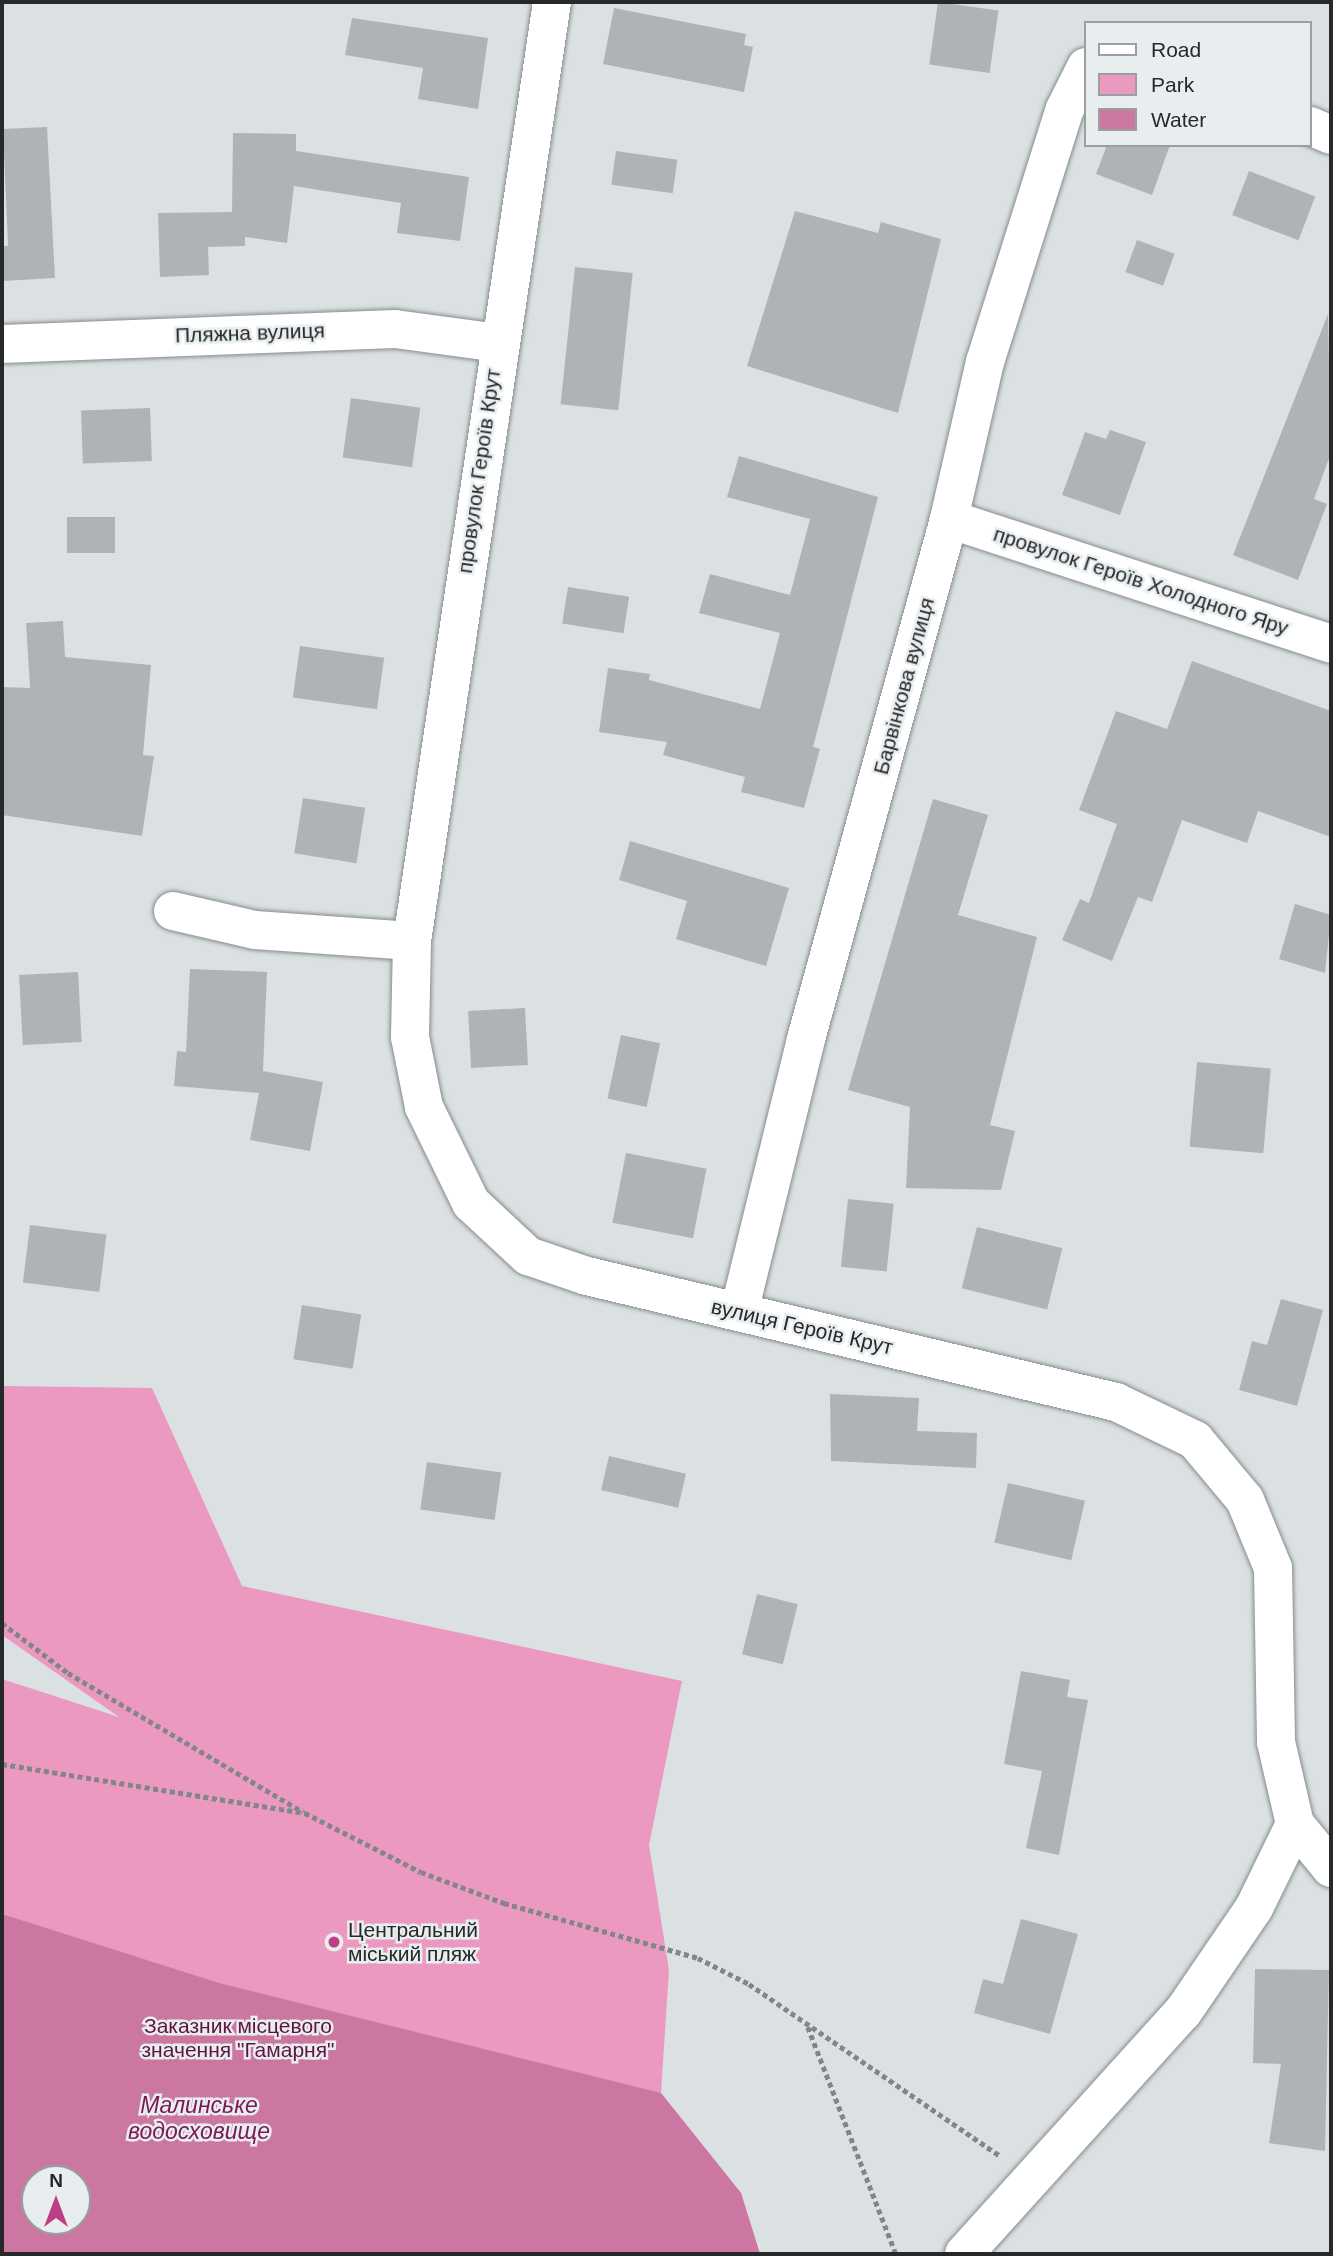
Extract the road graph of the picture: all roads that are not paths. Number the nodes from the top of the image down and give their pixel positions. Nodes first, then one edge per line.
1 (552, 2) edge
2 (1084, 71) edge
3 (1312, 127) edge
4 (1331, 135) edge
5 (498, 343) junction
6 (2, 344) edge
7 (949, 519) junction
8 (1331, 644) edge
9 (173, 911) dead end
10 (412, 941) junction
11 (739, 1312) junction
12 (1295, 1824) junction
13 (1331, 1868) edge
14 (964, 2254) edge

1 - 5 street, провулок Героїв Крут
2 - 7 street, Барвінкова вулиця
3 - 4 street
5 - 6 street, Пляжна вулиця
5 - 10 street, провулок Героїв Крут
7 - 8 street, провулок Героїв Холодного Яру
7 - 11 street, Барвінкова вулиця
9 - 10 street
10 - 11 street, вулиця Героїв Крут
11 - 12 street, вулиця Героїв Крут
12 - 13 street, вулиця Героїв Крут
12 - 14 street

